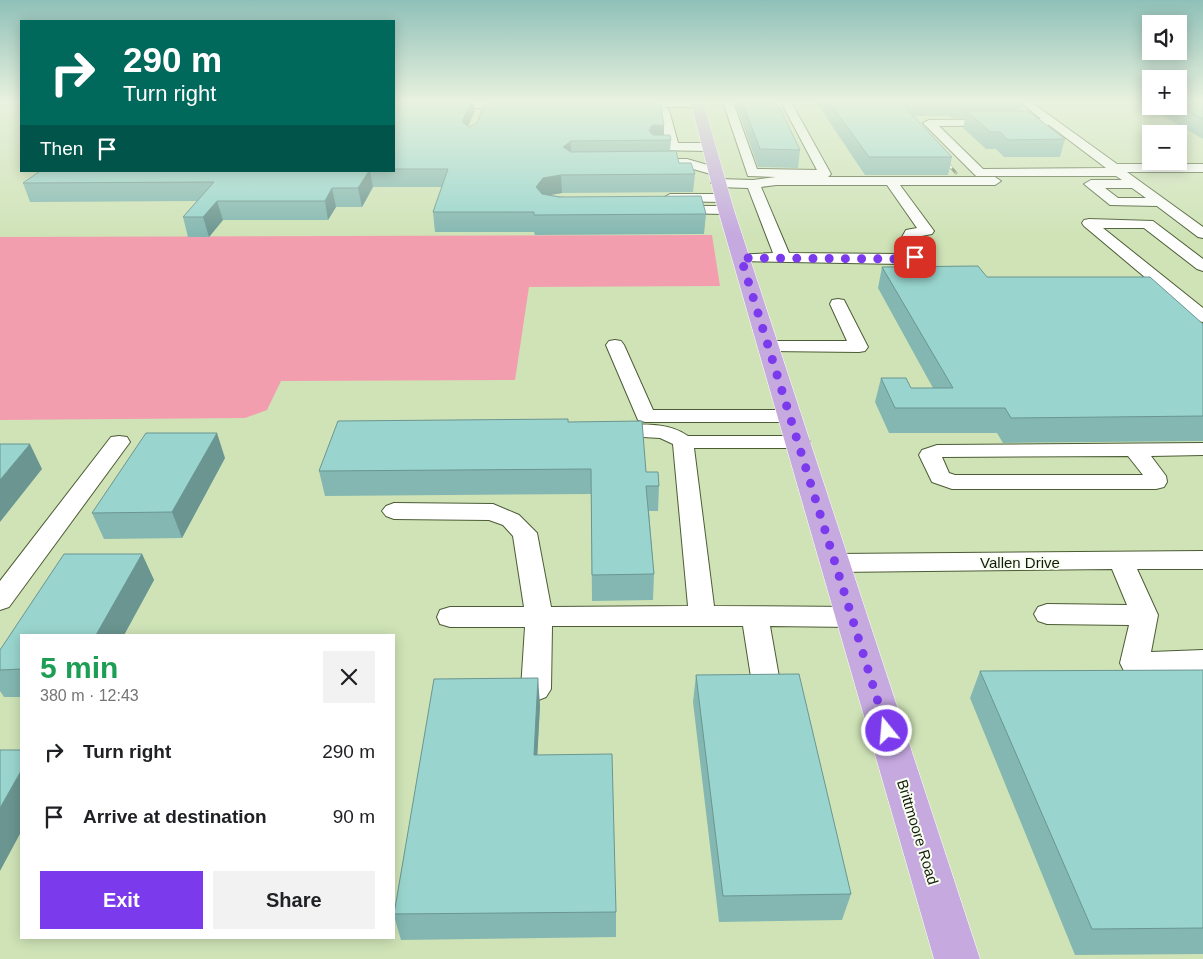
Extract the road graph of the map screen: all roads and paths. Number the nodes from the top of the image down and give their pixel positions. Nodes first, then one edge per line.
1 (673, 147) joint
2 (709, 147) edge
3 (742, 147) edge
4 (810, 147) edge
5 (953, 147) edge
6 (1086, 147) edge
7 (644, 148) edge
8 (1006, 159) dead end
9 (1040, 159) edge
10 (1073, 162) dead end
11 (648, 163) edge
12 (1203, 168) edge
13 (1117, 170) junction
14 (1021, 173) junction
15 (1056, 173) junction
16 (752, 178) junction
17 (1089, 178) junction
18 (717, 180) junction
19 (891, 181) junction
20 (1135, 184) junction
21 (1159, 202) junction
22 (657, 204) edge
23 (1203, 234) edge
24 (741, 258) junction
25 (783, 258) junction
26 (1203, 266) edge
27 (1184, 302) junction
28 (838, 304) dead end
29 (1162, 304) edge
30 (1203, 317) edge
31 (615, 345) dead end
32 (769, 346) junction
33 (795, 429) junction
34 (597, 431) edge
35 (119, 442) dead end
36 (683, 442) junction
37 (1135, 450) junction
38 (1203, 450) edge
39 (394, 511) dead end
40 (1203, 560) edge
41 (1121, 561) junction
42 (836, 563) junction
43 (0, 600) edge
44 (1047, 614) dead end
45 (1145, 615) junction
46 (539, 616) junction
47 (702, 616) junction
48 (450, 617) dead end
49 (755, 617) junction
50 (852, 617) junction
51 (1203, 661) edge
52 (765, 677) edge
53 (536, 689) edge
54 (957, 959) edge

1 - 7 street
1 - 18 street
2 - 18 main road, Brittmoore Road
3 - 16 street
4 - 16 street
5 - 14 street
6 - 13 street
8 - 14 street
9 - 15 street
10 - 17 street
11 - 18 street
12 - 13 street
13 - 17 street
13 - 20 street
14 - 15 street
15 - 17 street
16 - 18 street
16 - 19 street
16 - 25 street
17 - 19 street
17 - 20 street
17 - 21 street
18 - 22 street
18 - 24 main road, Brittmoore Road
19 - 25 street
20 - 21 street
21 - 23 street
24 - 25 street
24 - 32 main road, Brittmoore Road
26 - 27 street
27 - 29 street
27 - 30 street
28 - 32 street
31 - 33 street
32 - 33 main road, Brittmoore Road
33 - 36 street
33 - 42 main road, Brittmoore Road
34 - 36 street
35 - 43 street
36 - 47 street
37 - 37 street
37 - 38 street
39 - 46 street
40 - 41 street, Vallen Drive
41 - 42 street, Vallen Drive
41 - 45 street
42 - 50 main road, Brittmoore Road
44 - 45 street
45 - 51 street
46 - 47 street
46 - 48 street
46 - 53 street
47 - 49 street
49 - 50 street
49 - 52 street
50 - 54 main road, Brittmoore Road

